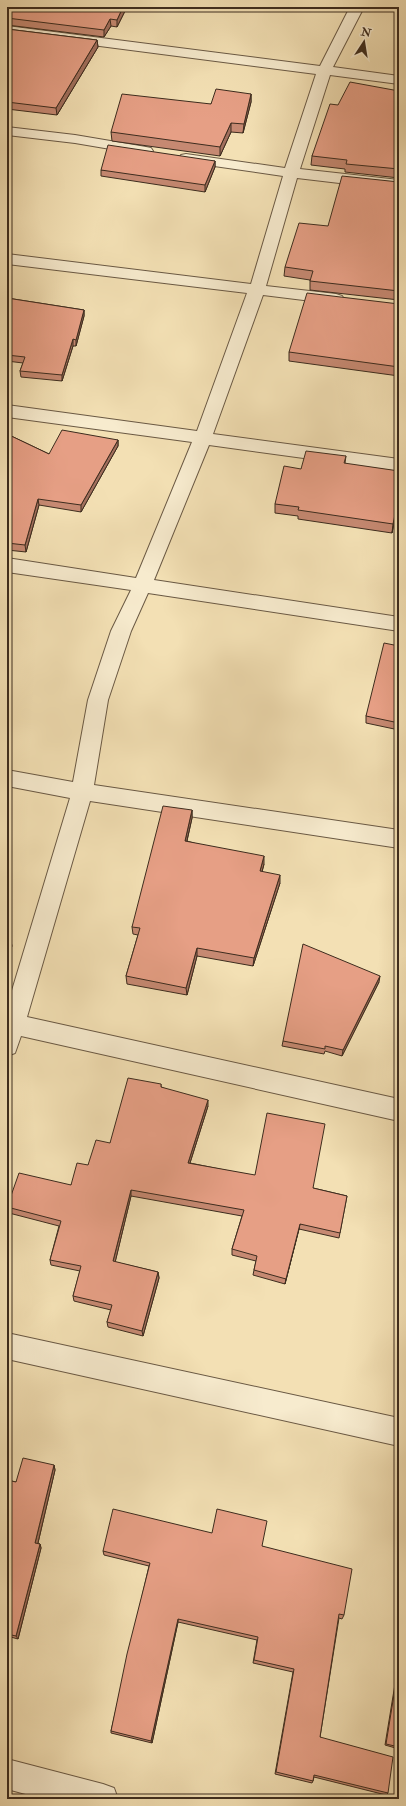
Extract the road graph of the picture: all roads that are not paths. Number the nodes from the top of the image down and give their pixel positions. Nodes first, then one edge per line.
1 (357, 7) edge
2 (7, 30) edge
3 (324, 72) junction
4 (399, 80) edge
5 (7, 131) edge
6 (157, 153) edge
7 (172, 156) edge
8 (291, 173) junction
9 (399, 185) edge
10 (7, 259) edge
11 (257, 289) junction
12 (352, 301) edge
13 (7, 411) edge
14 (203, 438) junction
15 (399, 465) edge
16 (7, 565) edge
17 (143, 584) junction
18 (399, 624) edge
19 (7, 778) edge
20 (82, 792) junction
21 (399, 839) edge
22 (9, 1031) edge
23 (399, 1110) edge
24 (7, 1346) edge
25 (399, 1432) edge
26 (7, 1774) edge
27 (103, 1799) edge

1 - 3 street
2 - 3 street
3 - 4 street
3 - 8 street
5 - 6 street
7 - 8 street
8 - 9 street
8 - 11 street
10 - 11 street
11 - 12 street
11 - 14 street
13 - 14 street
14 - 15 street
14 - 17 street
16 - 17 street
17 - 18 street
17 - 20 street
19 - 20 street
20 - 21 street
20 - 22 street
22 - 23 street
24 - 25 street
26 - 27 street

